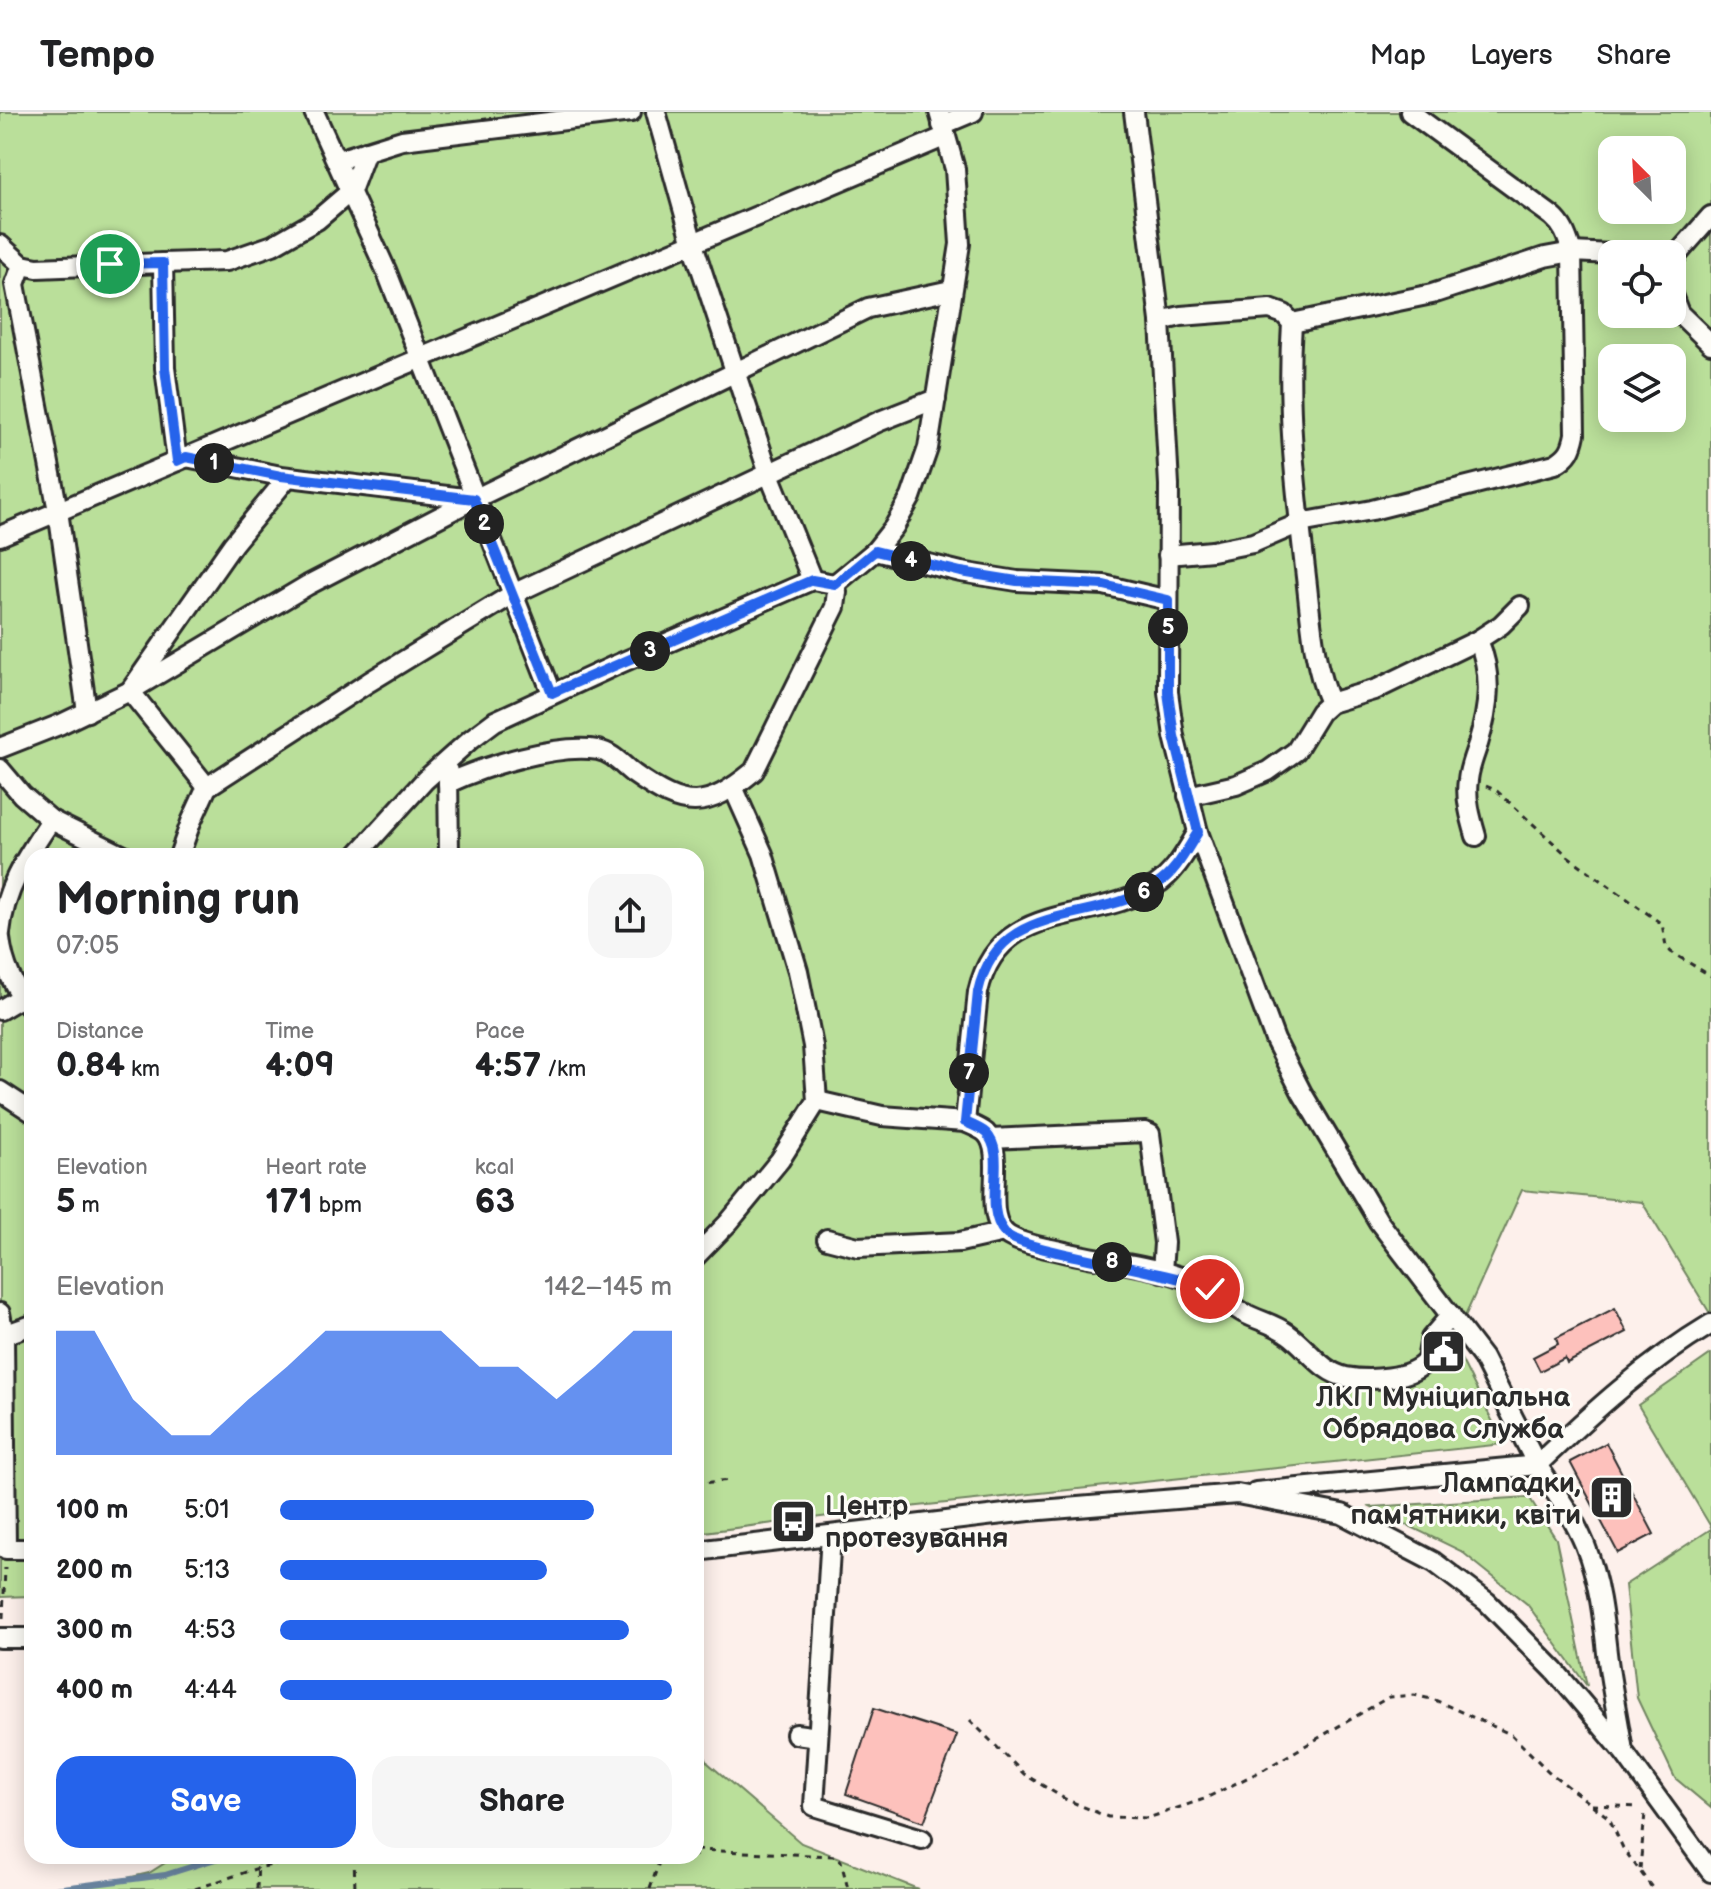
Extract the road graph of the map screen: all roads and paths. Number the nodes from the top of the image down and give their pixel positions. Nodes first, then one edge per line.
1 (314, 112) edge
2 (631, 112) edge
3 (656, 112) edge
4 (973, 112) edge
5 (1134, 112) edge
6 (1410, 112) edge
7 (942, 125) edge
8 (366, 151) junction
9 (338, 160) junction
10 (351, 191) junction
11 (1711, 216) edge
12 (693, 244) junction
13 (0, 245) edge
14 (1686, 246) edge
15 (1572, 252) junction
16 (1598, 253) edge
17 (163, 263) junction
18 (22, 265) junction
19 (8, 285) edge
20 (951, 290) junction
21 (1686, 320) edge
22 (1160, 321) junction
23 (1292, 323) junction
24 (1711, 344) edge
25 (421, 359) junction
26 (735, 373) junction
27 (936, 399) junction
28 (182, 459) junction
29 (769, 474) junction
30 (288, 477) junction
31 (474, 499) junction
32 (58, 511) junction
33 (1300, 523) junction
34 (0, 536) edge
35 (875, 551) junction
36 (1168, 555) junction
37 (812, 580) junction
38 (835, 584) junction
39 (513, 594) junction
40 (1168, 600) junction
41 (1520, 606) dead end
42 (1478, 640) junction
43 (130, 691) junction
44 (552, 693) junction
45 (1330, 703) junction
46 (87, 712) junction
47 (0, 748) edge
48 (454, 754) junction
49 (0, 769) edge
50 (477, 771) junction
51 (1468, 778) junction
52 (448, 783) junction
53 (207, 787) junction
54 (733, 787) junction
55 (1188, 796) junction
56 (51, 820) junction
57 (1198, 832) junction
58 (1476, 836) dead end
59 (32, 848) edge
60 (108, 848) edge
61 (182, 848) edge
62 (363, 848) edge
63 (449, 848) edge
64 (24, 861) edge
65 (0, 936) edge
66 (1711, 976) edge
67 (24, 998) edge
68 (24, 1004) edge
69 (0, 1010) edge
70 (0, 1091) edge
71 (817, 1101) junction
72 (24, 1107) edge
73 (965, 1122) junction
74 (991, 1139) junction
75 (1004, 1232) junction
76 (827, 1239) dead end
77 (704, 1248) edge
78 (1162, 1272) junction
79 (0, 1313) edge
80 (1451, 1315) junction
81 (1711, 1324) edge
82 (24, 1328) edge
83 (4, 1335) junction
84 (1537, 1465) junction
85 (729, 1480) dead end
86 (704, 1483) edge
87 (1237, 1494) junction
88 (831, 1535) junction
89 (6, 1549) junction
90 (24, 1549) edge
91 (704, 1550) edge
92 (3, 1618) dead end
93 (0, 1638) edge
94 (24, 1638) edge
95 (970, 1720) dead end
96 (796, 1734) dead end
97 (818, 1737) junction
98 (1623, 1751) junction
99 (1592, 1805) junction
100 (922, 1839) dead end
101 (704, 1850) edge
102 (258, 1864) edge
103 (276, 1864) edge
104 (354, 1864) edge
105 (658, 1864) edge
106 (258, 1868) junction
107 (1640, 1871) junction
108 (1711, 1872) edge
109 (195, 1889) edge
110 (257, 1889) edge
111 (355, 1889) edge
112 (650, 1889) edge
113 (848, 1889) edge
114 (1653, 1889) edge

1 - 9 street
2 - 8 street
3 - 12 street
4 - 7 street
5 - 22 street
6 - 15 street
7 - 12 street
7 - 20 street
8 - 9 street
8 - 10 street
9 - 10 street
10 - 17 street
10 - 25 street
11 - 14 street
12 - 25 street
12 - 26 street
13 - 18 street
15 - 16 street
15 - 23 street
15 - 33 street
17 - 18 street
17 - 28 street
18 - 19 street
19 - 32 street
20 - 26 street
20 - 27 street
21 - 24 street
22 - 23 street
22 - 36 street
23 - 33 street
25 - 28 street
25 - 31 street
26 - 29 street
26 - 31 street
27 - 29 street
27 - 35 street
28 - 30 street
28 - 32 street
29 - 37 street
29 - 39 street
30 - 31 street
30 - 43 street
31 - 39 street
31 - 43 street
32 - 34 street
32 - 46 street
33 - 36 street
33 - 45 street
35 - 38 street
35 - 40 street
36 - 40 street
37 - 38 street
37 - 44 street
38 - 54 street
39 - 44 street
39 - 53 street
40 - 55 street
41 - 42 street
42 - 45 street
42 - 51 street
43 - 46 street
43 - 53 street
44 - 48 street
45 - 55 street
46 - 47 street
48 - 50 street
48 - 52 street
48 - 62 street
49 - 56 street
50 - 52 street
50 - 54 street
51 - 58 street
51 - 66 path
52 - 63 street
53 - 61 street
54 - 71 street
55 - 57 street
56 - 59 street
56 - 60 street
57 - 73 street
57 - 80 street
64 - 65 street
65 - 67 street
68 - 69 street
70 - 72 street
71 - 73 street
71 - 77 street
73 - 74 street
74 - 75 street
74 - 78 street
75 - 76 street
75 - 78 street
78 - 80 street
79 - 83 street
80 - 84 street
81 - 84 street
82 - 83 street
83 - 89 street
84 - 87 street
84 - 98 street
85 - 86 path
87 - 88 street
87 - 98 street
88 - 91 street
88 - 97 street
89 - 90 street
89 - 92 path
93 - 94 street
95 - 99 path
96 - 97 street
97 - 100 street
98 - 108 street
99 - 107 path
99 - 107 path
101 - 113 path
102 - 106 path
103 - 106 path
104 - 111 path
105 - 112 path
106 - 109 path
106 - 110 path
107 - 114 path

